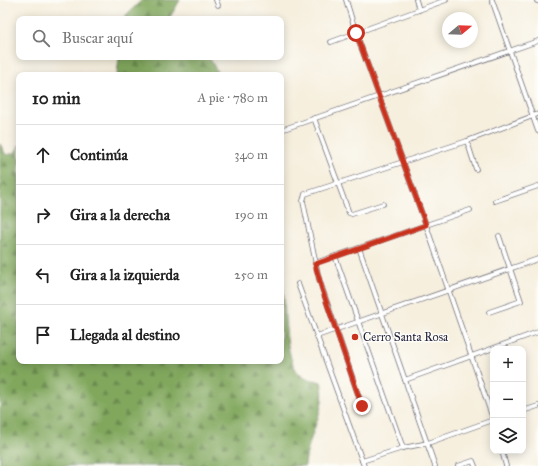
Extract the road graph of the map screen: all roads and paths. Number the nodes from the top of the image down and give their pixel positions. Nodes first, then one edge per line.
1 (216, 0) edge
2 (346, 0) edge
3 (416, 0) edge
4 (446, 0) edge
5 (492, 0) edge
6 (218, 5) dead end
7 (419, 10) junction
8 (356, 33) junction
9 (538, 41) edge
10 (331, 42) dead end
11 (510, 51) junction
12 (379, 96) junction
13 (536, 115) edge
14 (314, 118) junction
15 (284, 129) edge
16 (538, 131) edge
17 (467, 141) junction
18 (403, 163) junction
19 (476, 169) dead end
20 (337, 182) junction
21 (538, 186) edge
22 (495, 201) dead end
23 (383, 204) dead end
24 (470, 210) dead end
25 (426, 225) junction
26 (500, 236) dead end
27 (359, 248) junction
28 (335, 256) junction
29 (538, 259) edge
30 (315, 264) junction
31 (510, 269) junction
32 (298, 284) dead end
33 (448, 289) junction
34 (489, 312) dead end
35 (382, 313) junction
36 (358, 321) junction
37 (336, 329) junction
38 (538, 332) edge
39 (317, 336) junction
40 (470, 357) junction
41 (406, 380) junction
42 (362, 406) dead end
43 (538, 406) edge
44 (526, 410) edge
45 (492, 418) edge
46 (490, 421) edge
47 (428, 443) junction
48 (403, 448) junction
49 (503, 454) edge
50 (363, 464) edge
51 (435, 466) edge
52 (458, 466) edge
53 (475, 466) edge
54 (506, 466) edge

1 - 6 street
2 - 8 street
3 - 7 street
4 - 7 street
5 - 11 street
7 - 8 street
8 - 10 street
8 - 12 street
9 - 11 street
11 - 12 street
11 - 13 street
12 - 14 street
12 - 18 street
13 - 16 street
13 - 17 street
14 - 15 street
14 - 20 street
17 - 18 street
17 - 19 street
18 - 20 street
18 - 25 street
20 - 23 street
20 - 30 street
21 - 22 street
24 - 25 street
25 - 27 street
25 - 33 street
26 - 31 street
27 - 28 street
27 - 35 street
28 - 30 street
28 - 36 street
29 - 31 street
30 - 37 street
31 - 33 street
31 - 34 street
32 - 39 street
33 - 35 street
33 - 40 street
35 - 36 street
35 - 41 street
36 - 37 street
36 - 48 street
37 - 39 street
37 - 42 street
38 - 40 street
39 - 50 street
40 - 41 street
40 - 45 street
41 - 47 street
43 - 44 street
46 - 47 street
47 - 48 street
47 - 51 street
48 - 50 street
49 - 54 street
52 - 53 street

